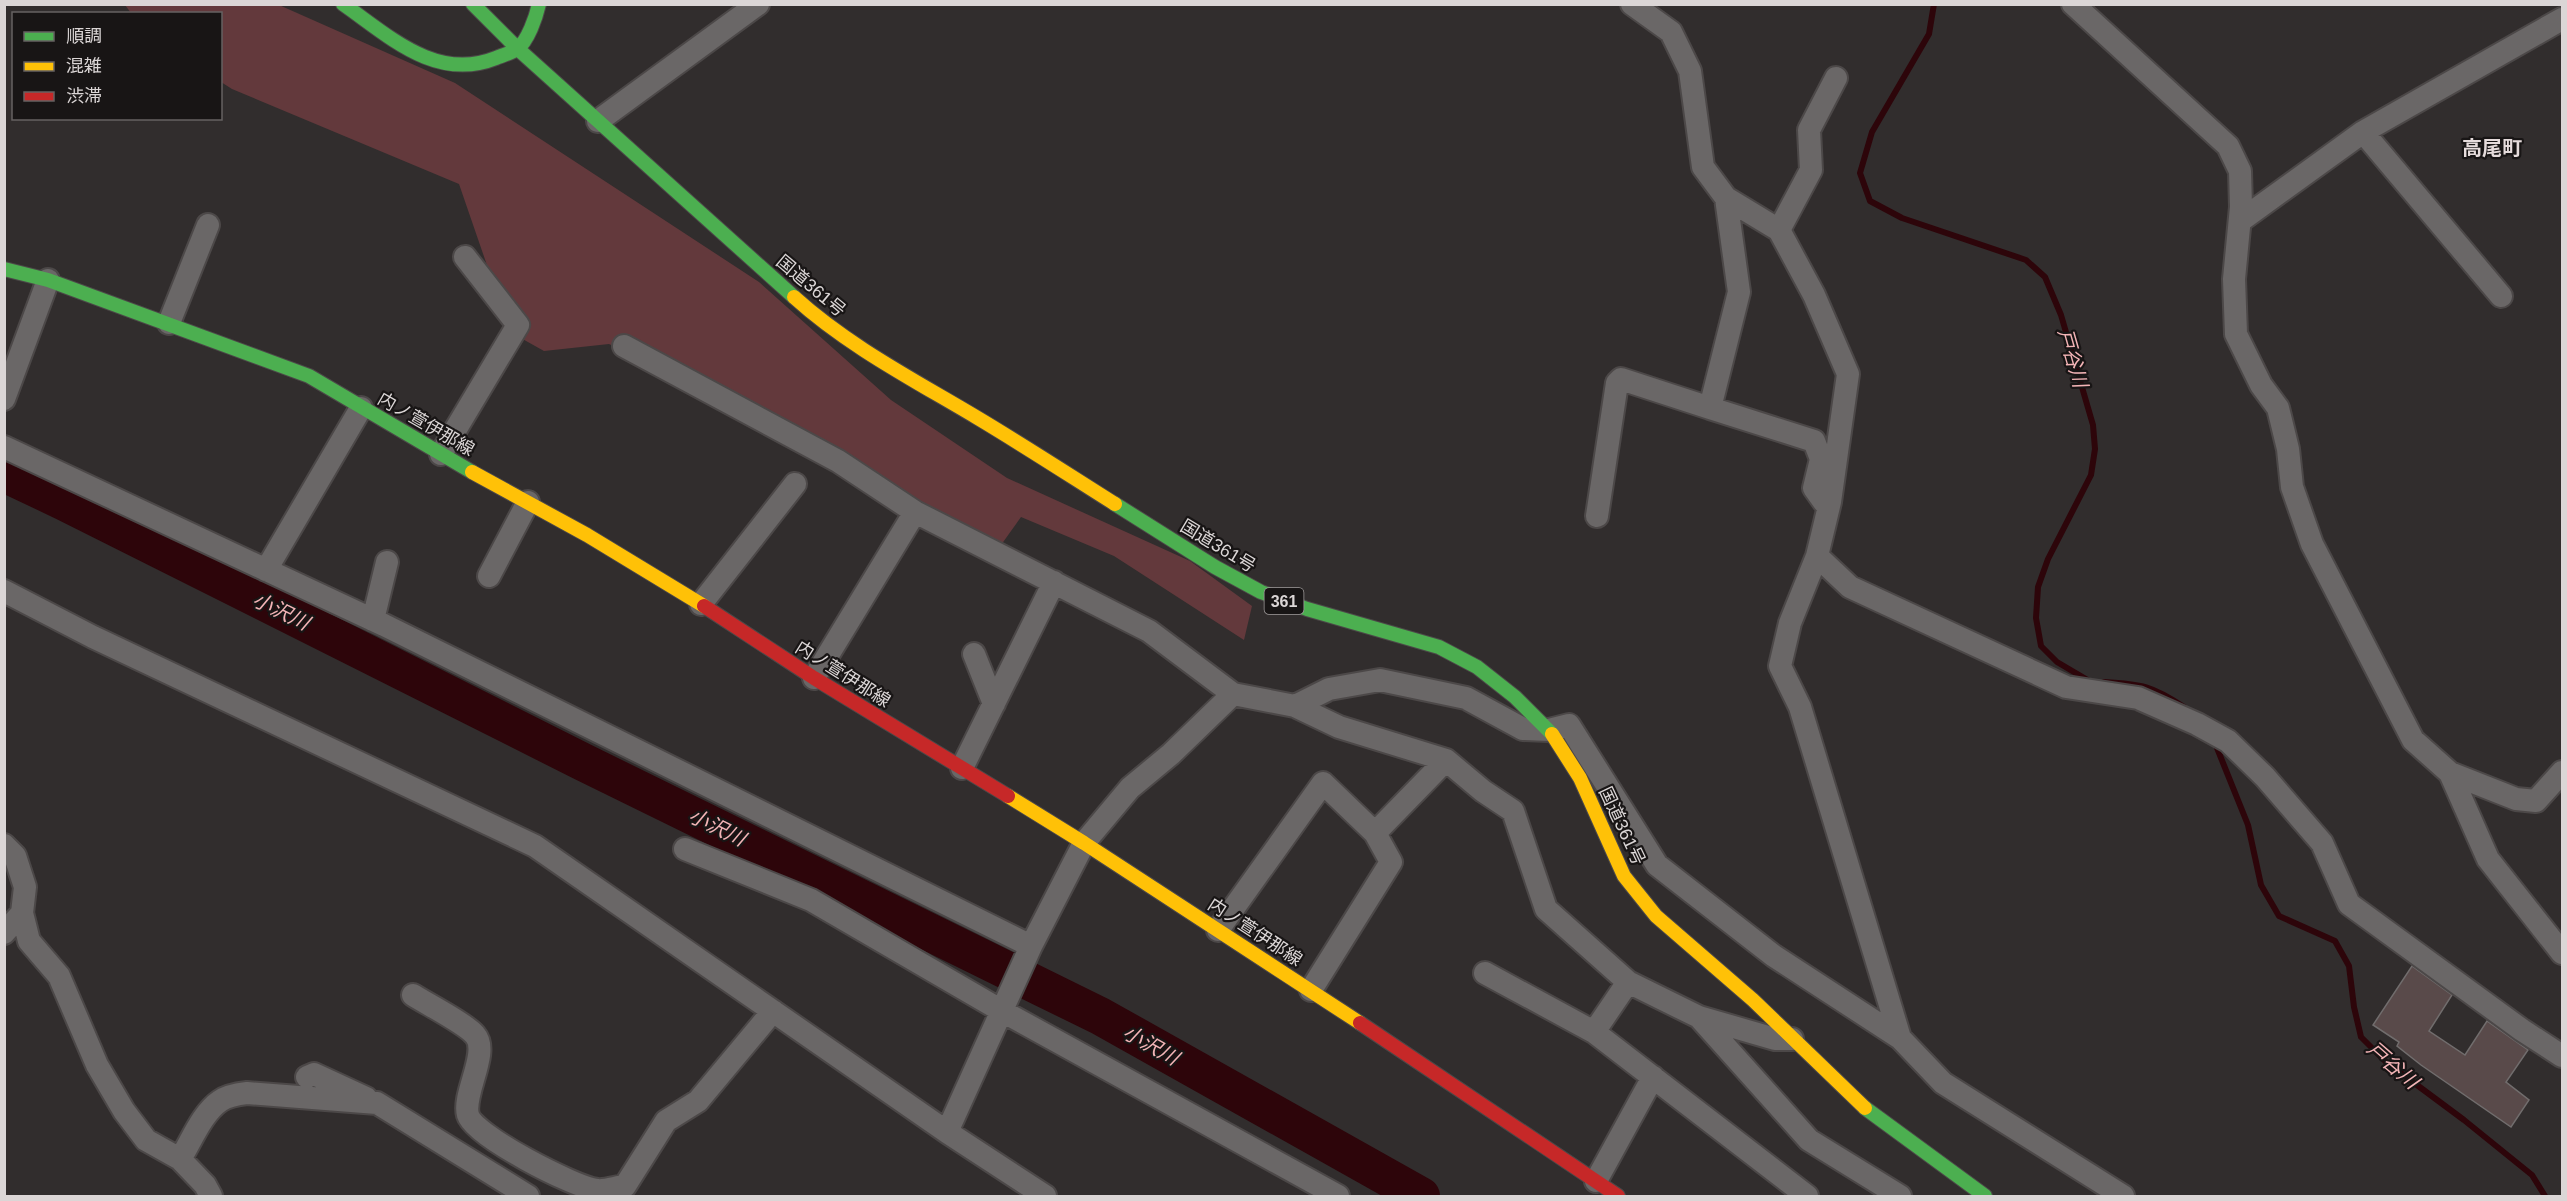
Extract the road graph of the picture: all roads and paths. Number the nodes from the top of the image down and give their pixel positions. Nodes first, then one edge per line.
1 (343, 4) edge
2 (472, 4) edge
3 (539, 4) edge
4 (758, 4) edge
5 (1632, 4) edge
6 (2073, 4) edge
7 (2562, 19) edge
8 (518, 49) junction
9 (1836, 78) dead end
10 (598, 121) junction
11 (2363, 132) junction
12 (1726, 198) junction
13 (2240, 221) junction
14 (208, 225) dead end
15 (1779, 230) junction
16 (465, 257) dead end
17 (4, 269) edge
18 (48, 280) junction
19 (2501, 296) dead end
20 (169, 323) junction
21 (624, 346) dead end
22 (4, 399) edge
23 (361, 408) junction
24 (1710, 408) junction
25 (4, 447) edge
26 (441, 454) junction
27 (795, 484) dead end
28 (528, 502) junction
29 (1830, 502) junction
30 (915, 512) junction
31 (1597, 516) dead end
32 (1817, 556) junction
33 (387, 562) dead end
34 (266, 570) junction
35 (489, 576) dead end
36 (1054, 582) junction
37 (4, 591) edge
38 (701, 604) junction
39 (373, 620) junction
40 (974, 654) dead end
41 (814, 678) junction
42 (1233, 694) junction
43 (994, 704) junction
44 (1295, 706) junction
45 (1549, 730) junction
46 (1446, 760) junction
47 (962, 768) junction
48 (2562, 772) edge
49 (2450, 773) junction
50 (1375, 833) junction
51 (1084, 843) junction
52 (4, 845) edge
53 (685, 849) dead end
54 (22, 913) junction
55 (1218, 930) junction
56 (4, 933) edge
57 (1030, 949) junction
58 (2562, 953) edge
59 (1485, 973) dead end
60 (1628, 982) junction
61 (1311, 990) junction
62 (413, 995) dead end
63 (773, 1011) junction
64 (1002, 1011) junction
65 (1699, 1017) junction
66 (1594, 1032) junction
67 (1900, 1038) junction
68 (1792, 1039) junction
69 (2562, 1056) edge
70 (307, 1077) dead end
71 (1653, 1077) junction
72 (377, 1103) junction
73 (947, 1132) junction
74 (180, 1159) junction
75 (1596, 1181) junction
76 (620, 1191) edge
77 (211, 1197) edge
78 (528, 1197) edge
79 (1046, 1197) edge
80 (1338, 1197) edge
81 (1618, 1197) edge
82 (1807, 1197) edge
83 (1900, 1197) edge
84 (1985, 1197) edge
85 (2123, 1197) edge

1 - 8 main road
2 - 8 main road, 国道361号 / 361
3 - 8 main road
4 - 10 street
5 - 12 street
6 - 13 street
7 - 11 street
8 - 10 main road, 国道361号 / 361
9 - 15 street
10 - 45 main road, 国道361号 / 361
11 - 13 street
11 - 19 street
12 - 15 street
12 - 24 street
13 - 49 street
14 - 20 street
15 - 29 street
16 - 26 street
17 - 18 main road, 内ノ萱伊那線
18 - 20 main road, 内ノ萱伊那線
18 - 22 street
20 - 23 main road, 内ノ萱伊那線
21 - 30 street
23 - 26 main road, 内ノ萱伊那線
23 - 34 street
24 - 29 street
24 - 31 street
25 - 34 street
26 - 28 main road, 内ノ萱伊那線
27 - 38 street
28 - 35 street
28 - 38 main road, 内ノ萱伊那線
29 - 32 street
30 - 36 street
30 - 41 street
32 - 67 street
32 - 69 street
33 - 39 street
34 - 39 street
36 - 42 street
36 - 43 street
37 - 63 street
38 - 41 main road, 内ノ萱伊那線
39 - 57 street
40 - 43 street
41 - 47 main road, 内ノ萱伊那線
42 - 44 street
42 - 51 street
43 - 47 street
44 - 45 street
44 - 46 street
45 - 67 street
45 - 68 main road, 国道361号 / 361
46 - 50 street
46 - 60 street
47 - 51 main road, 内ノ萱伊那線
48 - 49 street
49 - 58 street
50 - 55 street
50 - 61 street
51 - 55 main road, 内ノ萱伊那線
51 - 57 street
52 - 54 street
53 - 64 street
54 - 56 street
54 - 74 street
55 - 61 main road, 内ノ萱伊那線
57 - 64 street
59 - 66 street
60 - 65 street
60 - 66 street
61 - 75 main road, 内ノ萱伊那線
62 - 76 street
63 - 73 street
63 - 76 street
64 - 73 street
64 - 80 street
65 - 68 street
65 - 83 street
66 - 71 street
67 - 85 street
68 - 84 main road, 国道361号 / 361
70 - 72 street
71 - 75 street
71 - 82 street
72 - 74 street
72 - 78 street
73 - 79 street
74 - 77 street
75 - 81 main road, 内ノ萱伊那線

